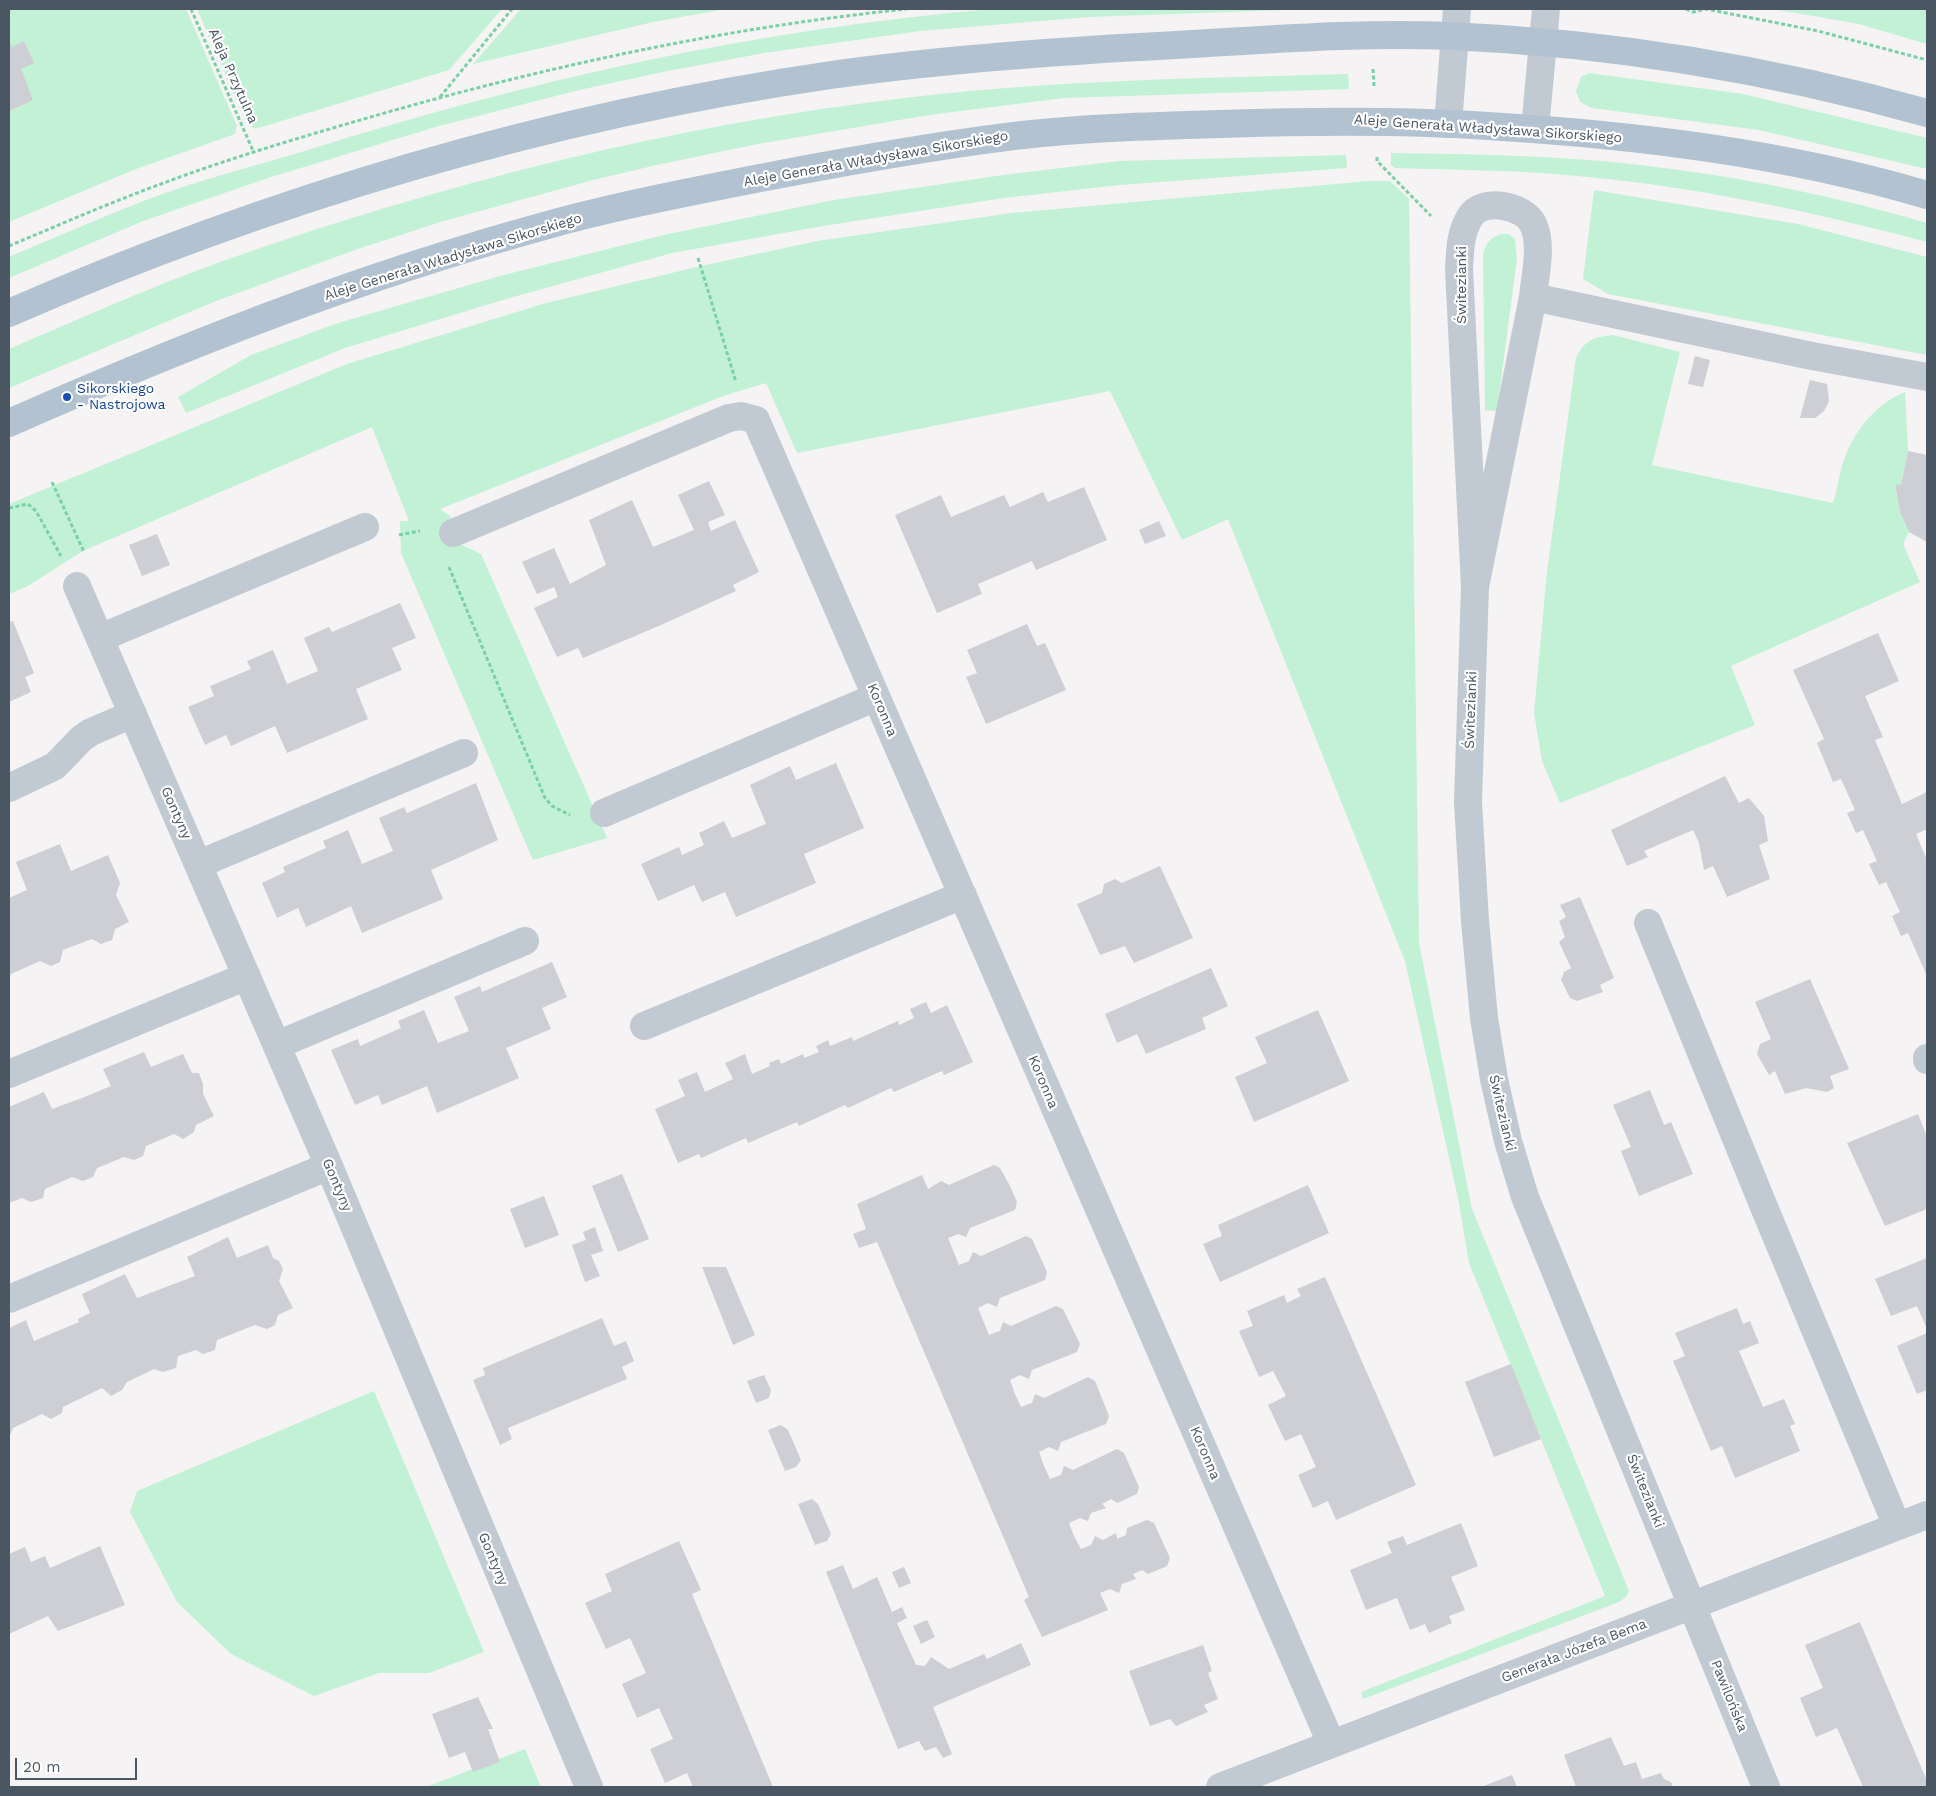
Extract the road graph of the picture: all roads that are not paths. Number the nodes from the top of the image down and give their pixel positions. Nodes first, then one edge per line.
1 (1457, 9) edge
2 (1546, 9) edge
3 (1454, 36) junction
4 (1544, 43) junction
5 (1927, 113) edge
6 (1448, 124) junction
7 (1535, 129) junction
8 (1927, 195) edge
9 (1533, 297) junction
10 (9, 313) edge
11 (1927, 377) edge
12 (9, 423) edge
13 (365, 527) road end
14 (453, 533) road end
15 (77, 586) road end
16 (1475, 587) junction
17 (100, 638) junction
18 (876, 696) junction
19 (133, 714) junction
20 (464, 753) dead end
21 (9, 788) edge
22 (604, 813) road end
23 (199, 864) junction
24 (962, 896) junction
25 (1648, 923) dead end
26 (525, 941) dead end
27 (247, 976) junction
28 (644, 1026) dead end
29 (277, 1045) junction
30 (9, 1074) edge
31 (329, 1166) junction
32 (9, 1299) edge
33 (1927, 1514) edge
34 (1898, 1526) junction
35 (1691, 1606) junction
36 (1331, 1743) junction
37 (589, 1787) edge
38 (1220, 1787) edge
39 (1766, 1787) edge

1 - 3 street
2 - 4 street
3 - 4 main road
3 - 6 street
3 - 10 main road
4 - 5 main road
4 - 7 street
6 - 7 main road, Aleje Generała Władysława Sikorskiego
6 - 12 main road, Aleje Generała Władysława Sikorskiego
7 - 8 main road, Aleje Generała Władysława Sikorskiego
9 - 11 street
9 - 16 street, Świtezianki
9 - 16 street, Świtezianki
13 - 17 street
14 - 18 street, Koronna
15 - 17 street, Gontyny
16 - 35 street, Świtezianki
17 - 19 street, Gontyny
18 - 22 street
18 - 24 street, Koronna
19 - 21 street
19 - 23 street, Gontyny
20 - 23 street
23 - 27 street, Gontyny
24 - 28 street
24 - 36 street, Koronna
25 - 34 street
26 - 29 street
27 - 29 street, Gontyny
27 - 30 street
29 - 31 street, Gontyny
31 - 32 street
31 - 37 street, Gontyny
33 - 34 street, Generała Józefa Bema
34 - 35 street, Generała Józefa Bema
35 - 36 street, Generała Józefa Bema
35 - 39 street, Pawilońska
36 - 38 street, Generała Józefa Bema

